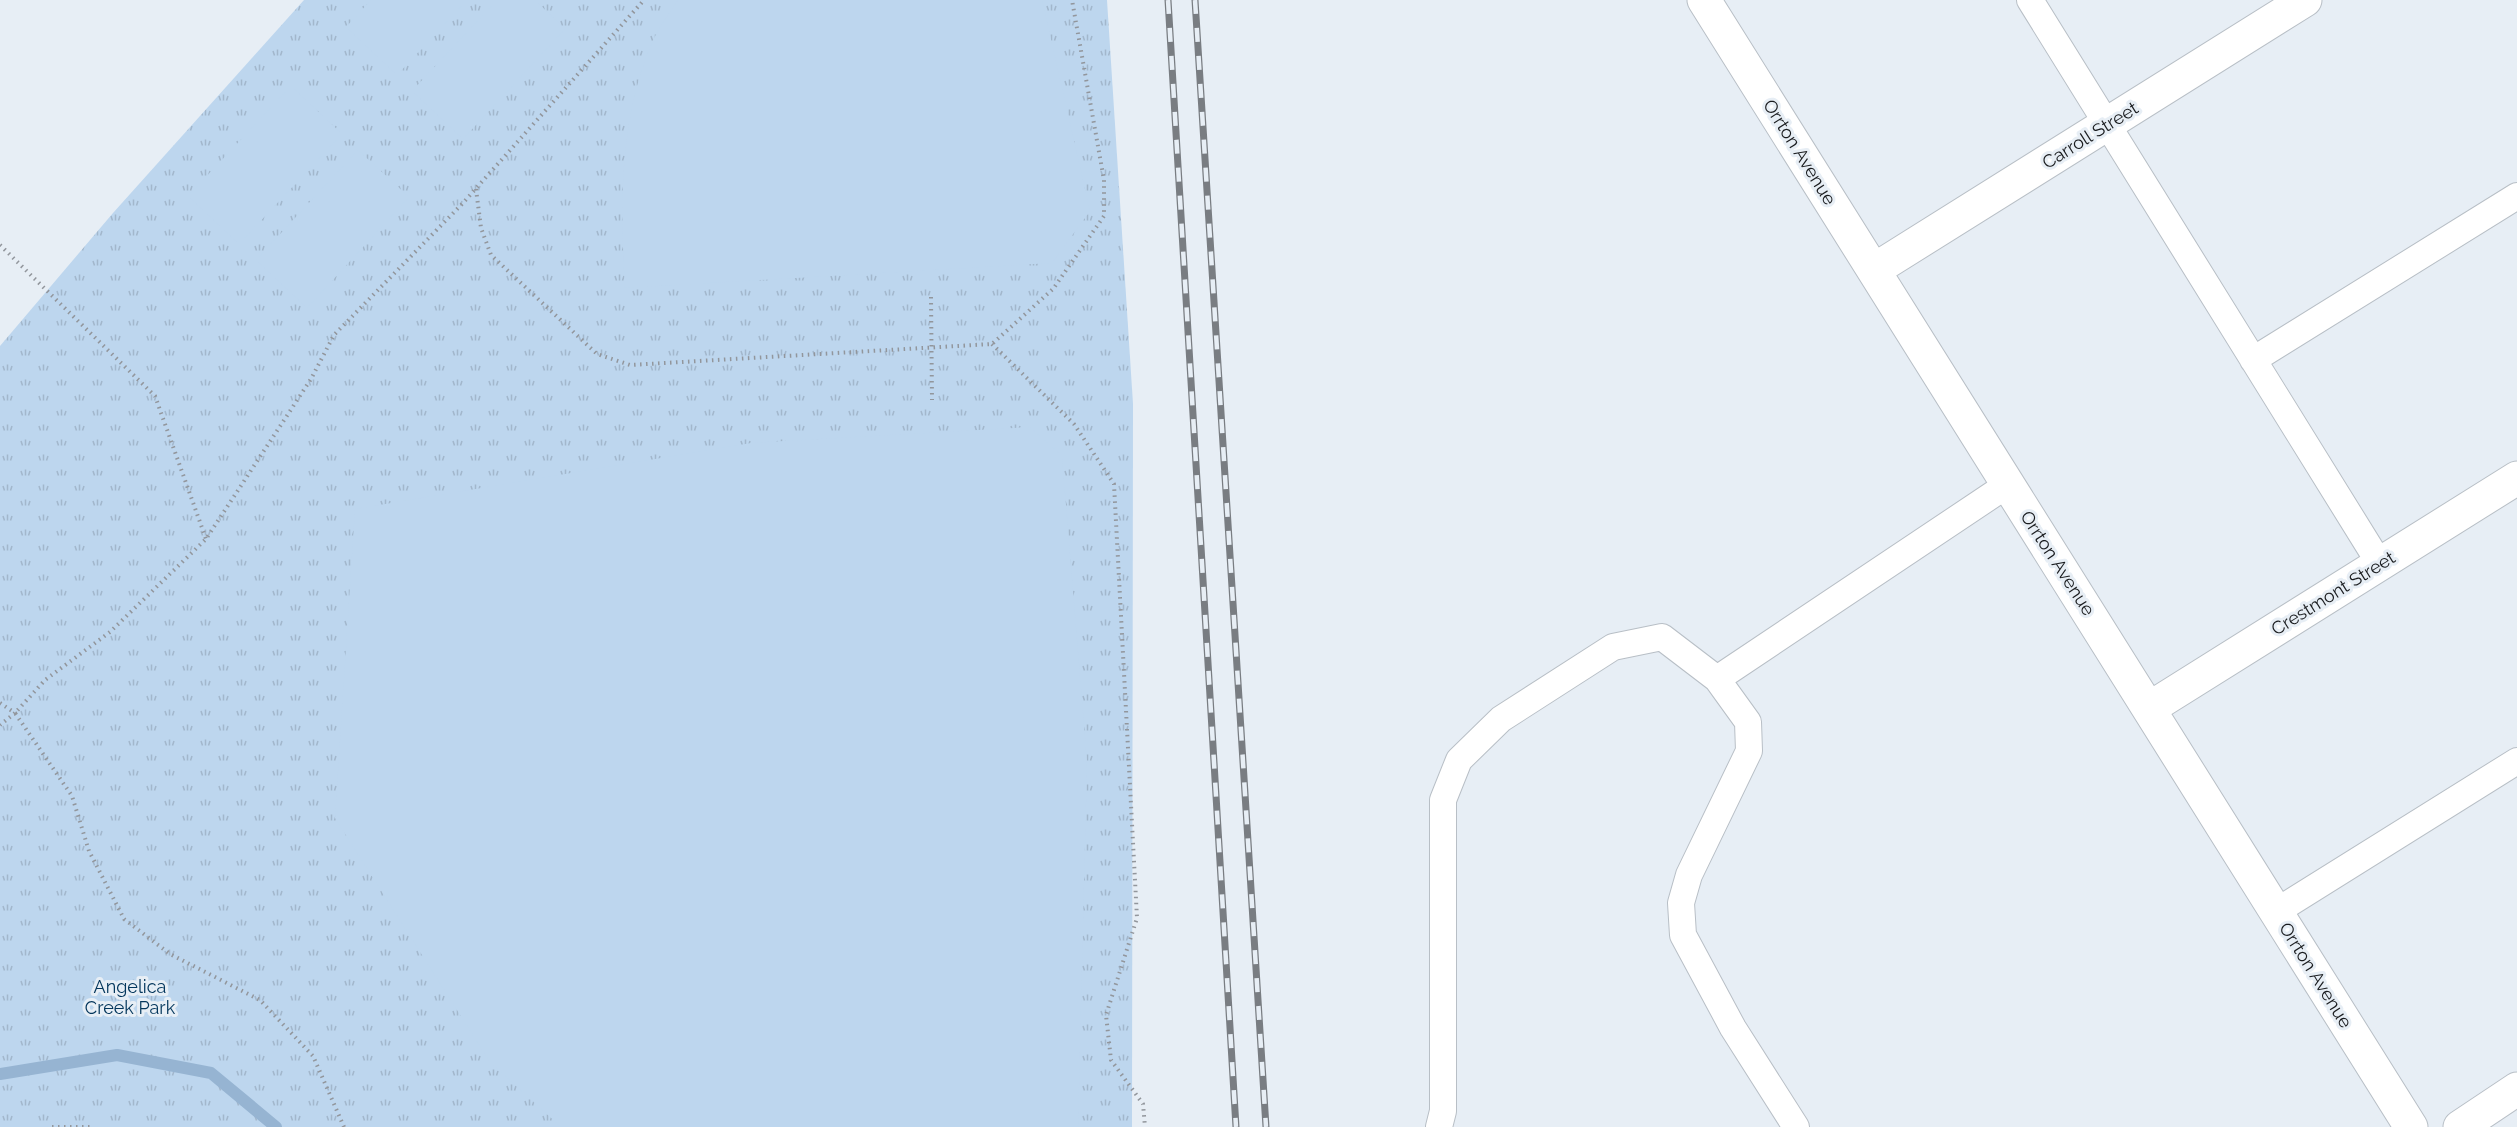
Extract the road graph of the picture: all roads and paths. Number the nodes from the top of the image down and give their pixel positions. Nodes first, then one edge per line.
1 (634, 0) edge
2 (644, 0) edge
3 (1072, 0) edge
4 (1704, 0) edge
5 (2030, 0) edge
6 (2305, 0) edge
7 (640, 4) junction
8 (2107, 124) junction
9 (476, 188) junction
10 (2517, 196) edge
11 (0, 245) edge
12 (1874, 270) junction
13 (931, 297) dead end
14 (992, 344) junction
15 (931, 347) junction
16 (2253, 360) junction
17 (932, 400) dead end
18 (2517, 478) edge
19 (2007, 485) junction
20 (206, 539) junction
21 (2380, 564) junction
22 (1717, 679) junction
23 (0, 703) edge
24 (2150, 708) junction
25 (15, 713) junction
26 (0, 725) edge
27 (2517, 761) edge
28 (2277, 911) junction
29 (2517, 1089) edge
30 (52, 1127) edge
31 (90, 1127) edge
32 (344, 1127) edge
33 (1145, 1127) edge
34 (1439, 1127) edge
35 (1796, 1127) edge
36 (2410, 1127) edge
37 (2460, 1127) edge

1 - 7 path
2 - 7 path
3 - 14 path
4 - 12 street, Orrton Avenue
5 - 8 lane
6 - 8 street, Carroll Street
7 - 9 path
8 - 12 street, Carroll Street
8 - 16 lane
9 - 15 path
9 - 20 path
10 - 16 lane
11 - 20 path
12 - 19 street, Orrton Avenue
13 - 15 path
14 - 15 path
14 - 33 path
15 - 17 path
16 - 21 lane
18 - 21 street, Crestmont Street
19 - 22 lane
19 - 24 street, Orrton Avenue
20 - 25 path
21 - 24 street, Crestmont Street
22 - 34 lane
22 - 35 lane
23 - 25 path
24 - 28 street, Orrton Avenue
25 - 26 path
25 - 32 path
27 - 28 lane
28 - 36 street, Orrton Avenue
29 - 37 street
30 - 31 path

